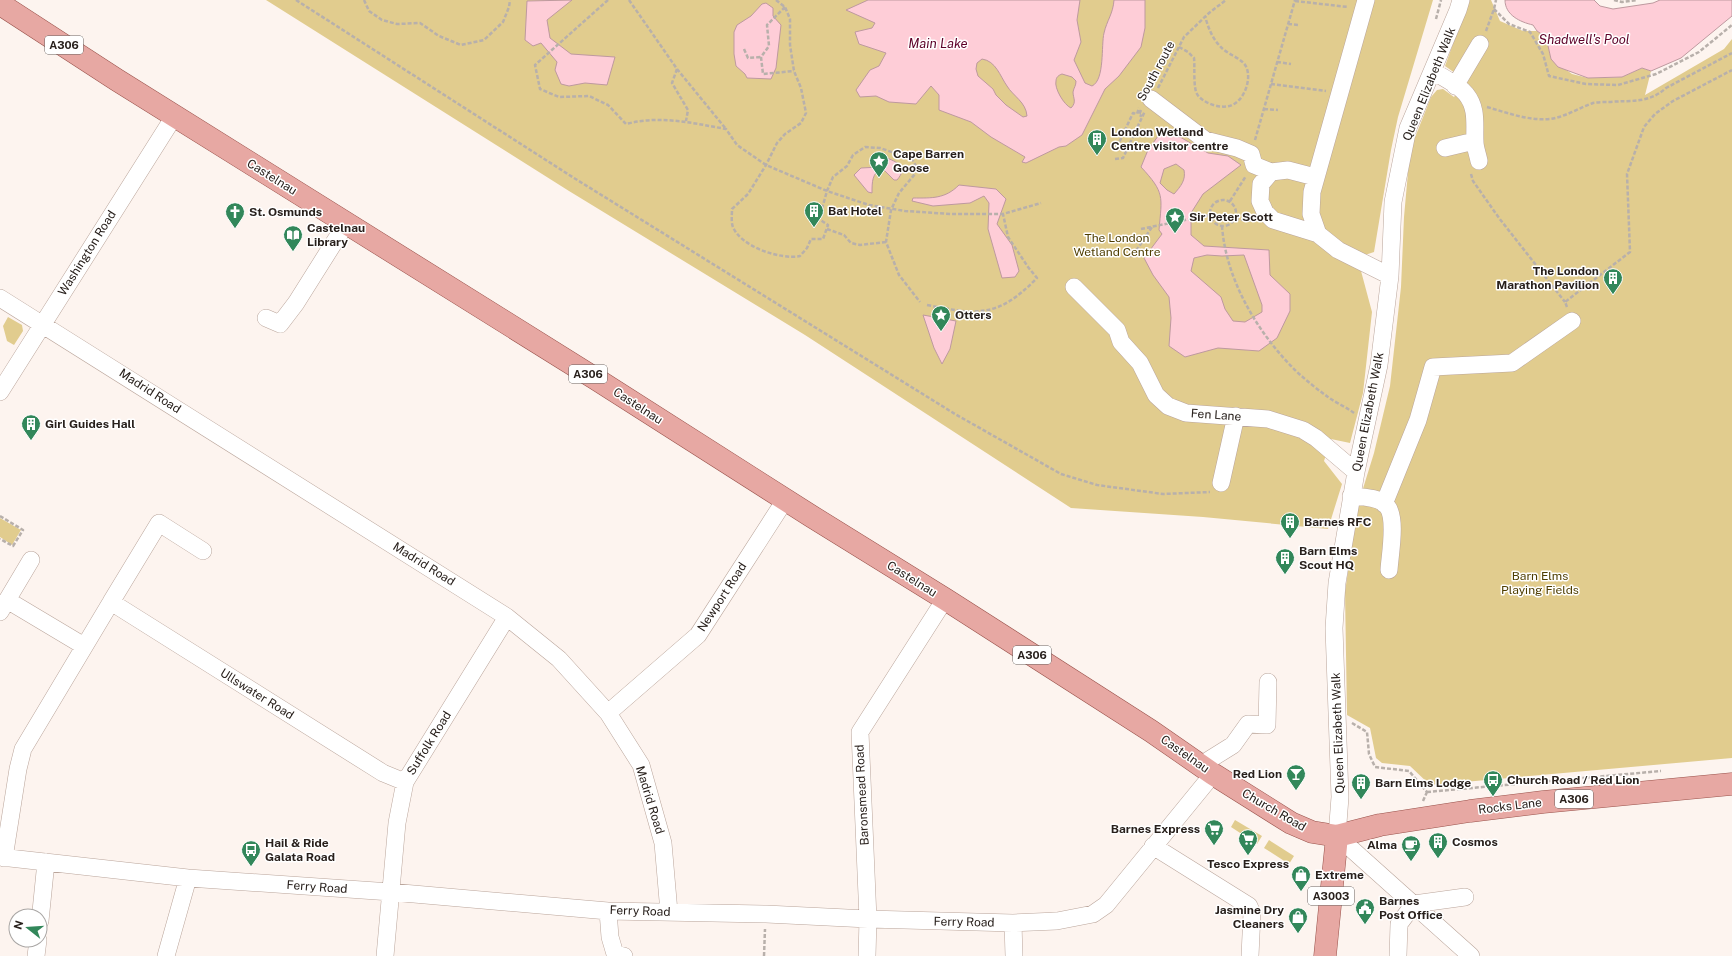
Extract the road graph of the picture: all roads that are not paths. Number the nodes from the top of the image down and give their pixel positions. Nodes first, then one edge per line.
1 (1461, 0) edge
2 (0, 4) edge
3 (1365, 5) edge
4 (1480, 44) road end
5 (1433, 71) junction
6 (1455, 86) junction
7 (1151, 99) road end
8 (175, 115) junction
9 (1471, 143) junction
10 (1445, 148) dead end
11 (1479, 160) dead end
12 (1271, 172) junction
13 (1315, 177) junction
14 (347, 222) junction
15 (1318, 234) junction
16 (1390, 276) junction
17 (1074, 287) dead end
18 (0, 298) edge
19 (266, 318) dead end
20 (1572, 321) road end
21 (43, 323) junction
22 (0, 392) edge
23 (1236, 416) junction
24 (1356, 472) junction
25 (1221, 483) road end
26 (1352, 496) junction
27 (785, 500) junction
28 (1384, 504) junction
29 (203, 551) dead end
30 (31, 560) dead end
31 (1389, 570) dead end
32 (945, 599) junction
33 (111, 602) junction
34 (4, 606) edge
35 (507, 616) junction
36 (84, 646) junction
37 (1268, 682) dead end
38 (608, 713) junction
39 (1208, 770) junction
40 (405, 782) junction
41 (1732, 784) edge
42 (1337, 836) junction
43 (1153, 846) junction
44 (2, 858) edge
45 (46, 862) junction
46 (188, 878) junction
47 (391, 892) junction
48 (1465, 897) dead end
49 (1414, 904) junction
50 (41, 908) edge
51 (608, 911) junction
52 (669, 912) junction
53 (868, 919) junction
54 (1013, 923) junction
55 (166, 956) edge
56 (385, 956) edge
57 (624, 956) edge
58 (867, 956) edge
59 (1014, 956) edge
60 (1250, 956) edge
61 (1325, 956) edge
62 (1398, 956) edge
63 (1471, 956) edge

1 - 5 street, Queen Elizabeth Walk
2 - 8 main road, Castelnau / A306
3 - 13 street
4 - 6 street
5 - 6 street
5 - 16 street, Queen Elizabeth Walk
6 - 9 street
7 - 12 street
8 - 14 main road, Castelnau / A306
8 - 21 street, Washington Road
9 - 10 street
9 - 11 street
12 - 13 street
12 - 15 street
13 - 15 street
14 - 19 street
14 - 27 main road, Castelnau / A306
15 - 16 street
16 - 24 street, Queen Elizabeth Walk
17 - 23 street, Fen Lane
18 - 21 street, Madrid Road
20 - 28 street
21 - 22 street, Washington Road
21 - 35 street, Madrid Road
23 - 24 street, Fen Lane
23 - 25 street
24 - 26 street, Queen Elizabeth Walk
26 - 28 street
26 - 42 street, Queen Elizabeth Walk
27 - 32 main road, Castelnau / A306
27 - 38 street, Newport Road
28 - 31 street
29 - 33 street
30 - 34 street
32 - 39 main road, Castelnau / A306
32 - 53 street, Baronsmead Road
33 - 36 street
33 - 40 street, Ullswater Road
34 - 36 street
35 - 38 street, Madrid Road
35 - 40 street, Suffolk Road
36 - 44 street
37 - 39 street, Ferry Road
38 - 52 street, Madrid Road
39 - 42 main road, Church Road / A306
39 - 43 street, Ferry Road
40 - 47 street, Suffolk Road
41 - 42 main road, Rocks Lane / A306
42 - 49 street
42 - 61 main road, A3003
43 - 54 street, Ferry Road
43 - 60 street
44 - 45 street, Ferry Road
45 - 46 street, Ferry Road
45 - 50 street
46 - 47 street, Ferry Road
46 - 55 street
47 - 51 street, Ferry Road
47 - 56 street, Suffolk Road
48 - 49 street
49 - 62 street
49 - 63 street
51 - 52 street, Ferry Road
51 - 57 street
52 - 53 street, Ferry Road
53 - 54 street, Ferry Road
53 - 58 street, Baronsmead Road
54 - 59 street

